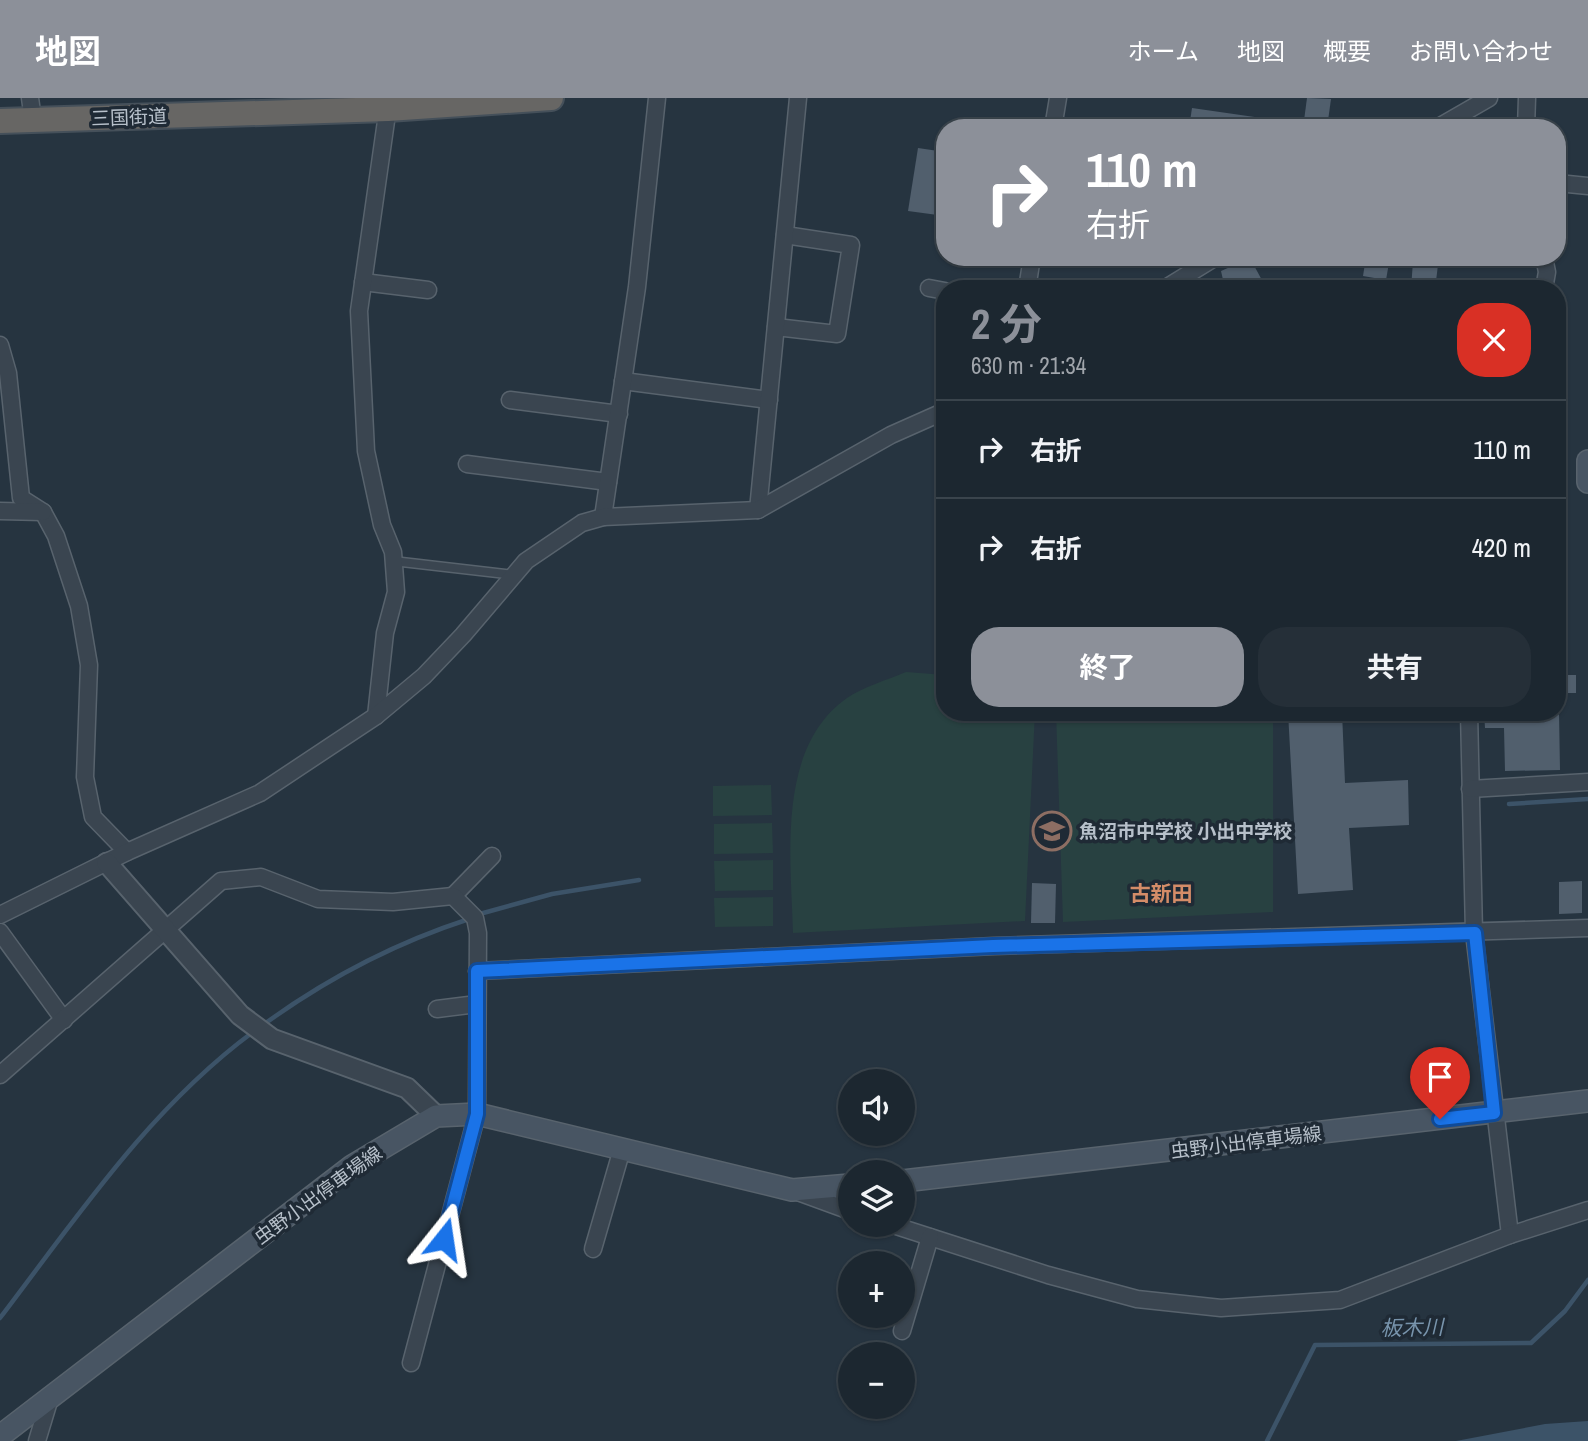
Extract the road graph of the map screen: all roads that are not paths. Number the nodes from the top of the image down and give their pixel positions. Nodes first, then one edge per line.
1 (551, 98) edge
2 (657, 98) edge
3 (798, 98) edge
4 (1058, 98) edge
5 (1489, 98) edge
6 (1527, 98) edge
7 (389, 104) edge
8 (32, 109) edge
9 (1054, 119) edge
10 (1453, 119) edge
11 (1526, 119) edge
12 (0, 121) edge
13 (1566, 184) edge
14 (1588, 186) edge
15 (785, 235) junction
16 (1201, 266) edge
17 (1179, 280) edge
18 (363, 282) junction
19 (428, 290) dead end
20 (776, 327) junction
21 (0, 345) edge
22 (623, 381) junction
23 (510, 400) dead end
24 (769, 400) junction
25 (619, 414) junction
26 (936, 415) edge
27 (1588, 461) edge
28 (467, 464) dead end
29 (608, 482) junction
30 (1588, 482) edge
31 (758, 510) junction
32 (0, 511) edge
33 (43, 512) junction
34 (603, 517) junction
35 (393, 561) junction
36 (514, 575) junction
37 (376, 716) junction
38 (1469, 721) edge
39 (1588, 782) edge
40 (1471, 789) junction
41 (127, 852) junction
42 (492, 856) dead end
43 (107, 863) junction
44 (453, 896) junction
45 (0, 915) edge
46 (1588, 928) edge
47 (0, 932) edge
48 (166, 932) junction
49 (1475, 933) junction
50 (477, 971) junction
51 (477, 1004) junction
52 (437, 1009) dead end
53 (64, 1020) junction
54 (0, 1075) edge
55 (1588, 1101) edge
56 (1494, 1113) junction
57 (477, 1114) junction
58 (436, 1116) junction
59 (622, 1149) junction
60 (915, 1180) edge
61 (838, 1186) edge
62 (792, 1190) junction
63 (838, 1207) edge
64 (1588, 1210) edge
65 (915, 1232) edge
66 (1510, 1235) junction
67 (930, 1237) junction
68 (593, 1249) dead end
69 (902, 1331) dead end
70 (411, 1363) dead end
71 (50, 1398) junction
72 (0, 1436) edge
73 (37, 1441) edge

1 - 7 highway, 三国街道
2 - 22 street
3 - 15 street
4 - 9 street
5 - 10 street
6 - 11 street
7 - 8 highway, 三国街道
7 - 18 street
8 - 12 highway, 三国街道
13 - 14 street
15 - 20 street
15 - 20 street
16 - 17 street
18 - 19 street
18 - 35 street
20 - 24 street
21 - 33 street
22 - 24 street
22 - 25 street
23 - 25 street
24 - 31 street
25 - 29 street
26 - 31 street
27 - 30 main road
28 - 29 street
29 - 34 street
31 - 34 street
32 - 33 street
33 - 41 street
34 - 36 street
35 - 36 lane
35 - 37 street
36 - 37 street
37 - 41 street
38 - 40 street
39 - 40 street
40 - 49 street
41 - 43 street
42 - 44 street
43 - 45 street
43 - 48 street
44 - 48 street
44 - 50 street
46 - 49 street
47 - 53 street
48 - 53 street
48 - 58 street
49 - 50 street
49 - 56 street
50 - 51 street
51 - 52 street
51 - 57 street
53 - 54 street
55 - 56 main road, 虫野小出停車場線
56 - 60 main road, 虫野小出停車場線
56 - 66 street
57 - 58 main road, 虫野小出停車場線
57 - 59 main road, 虫野小出停車場線
57 - 70 street
58 - 71 main road, 虫野小出停車場線
59 - 62 main road, 虫野小出停車場線
59 - 68 street
61 - 62 main road, 虫野小出停車場線
62 - 63 street
64 - 66 street
65 - 67 street
66 - 67 street
67 - 69 street
71 - 72 main road, 虫野小出停車場線
71 - 73 street

